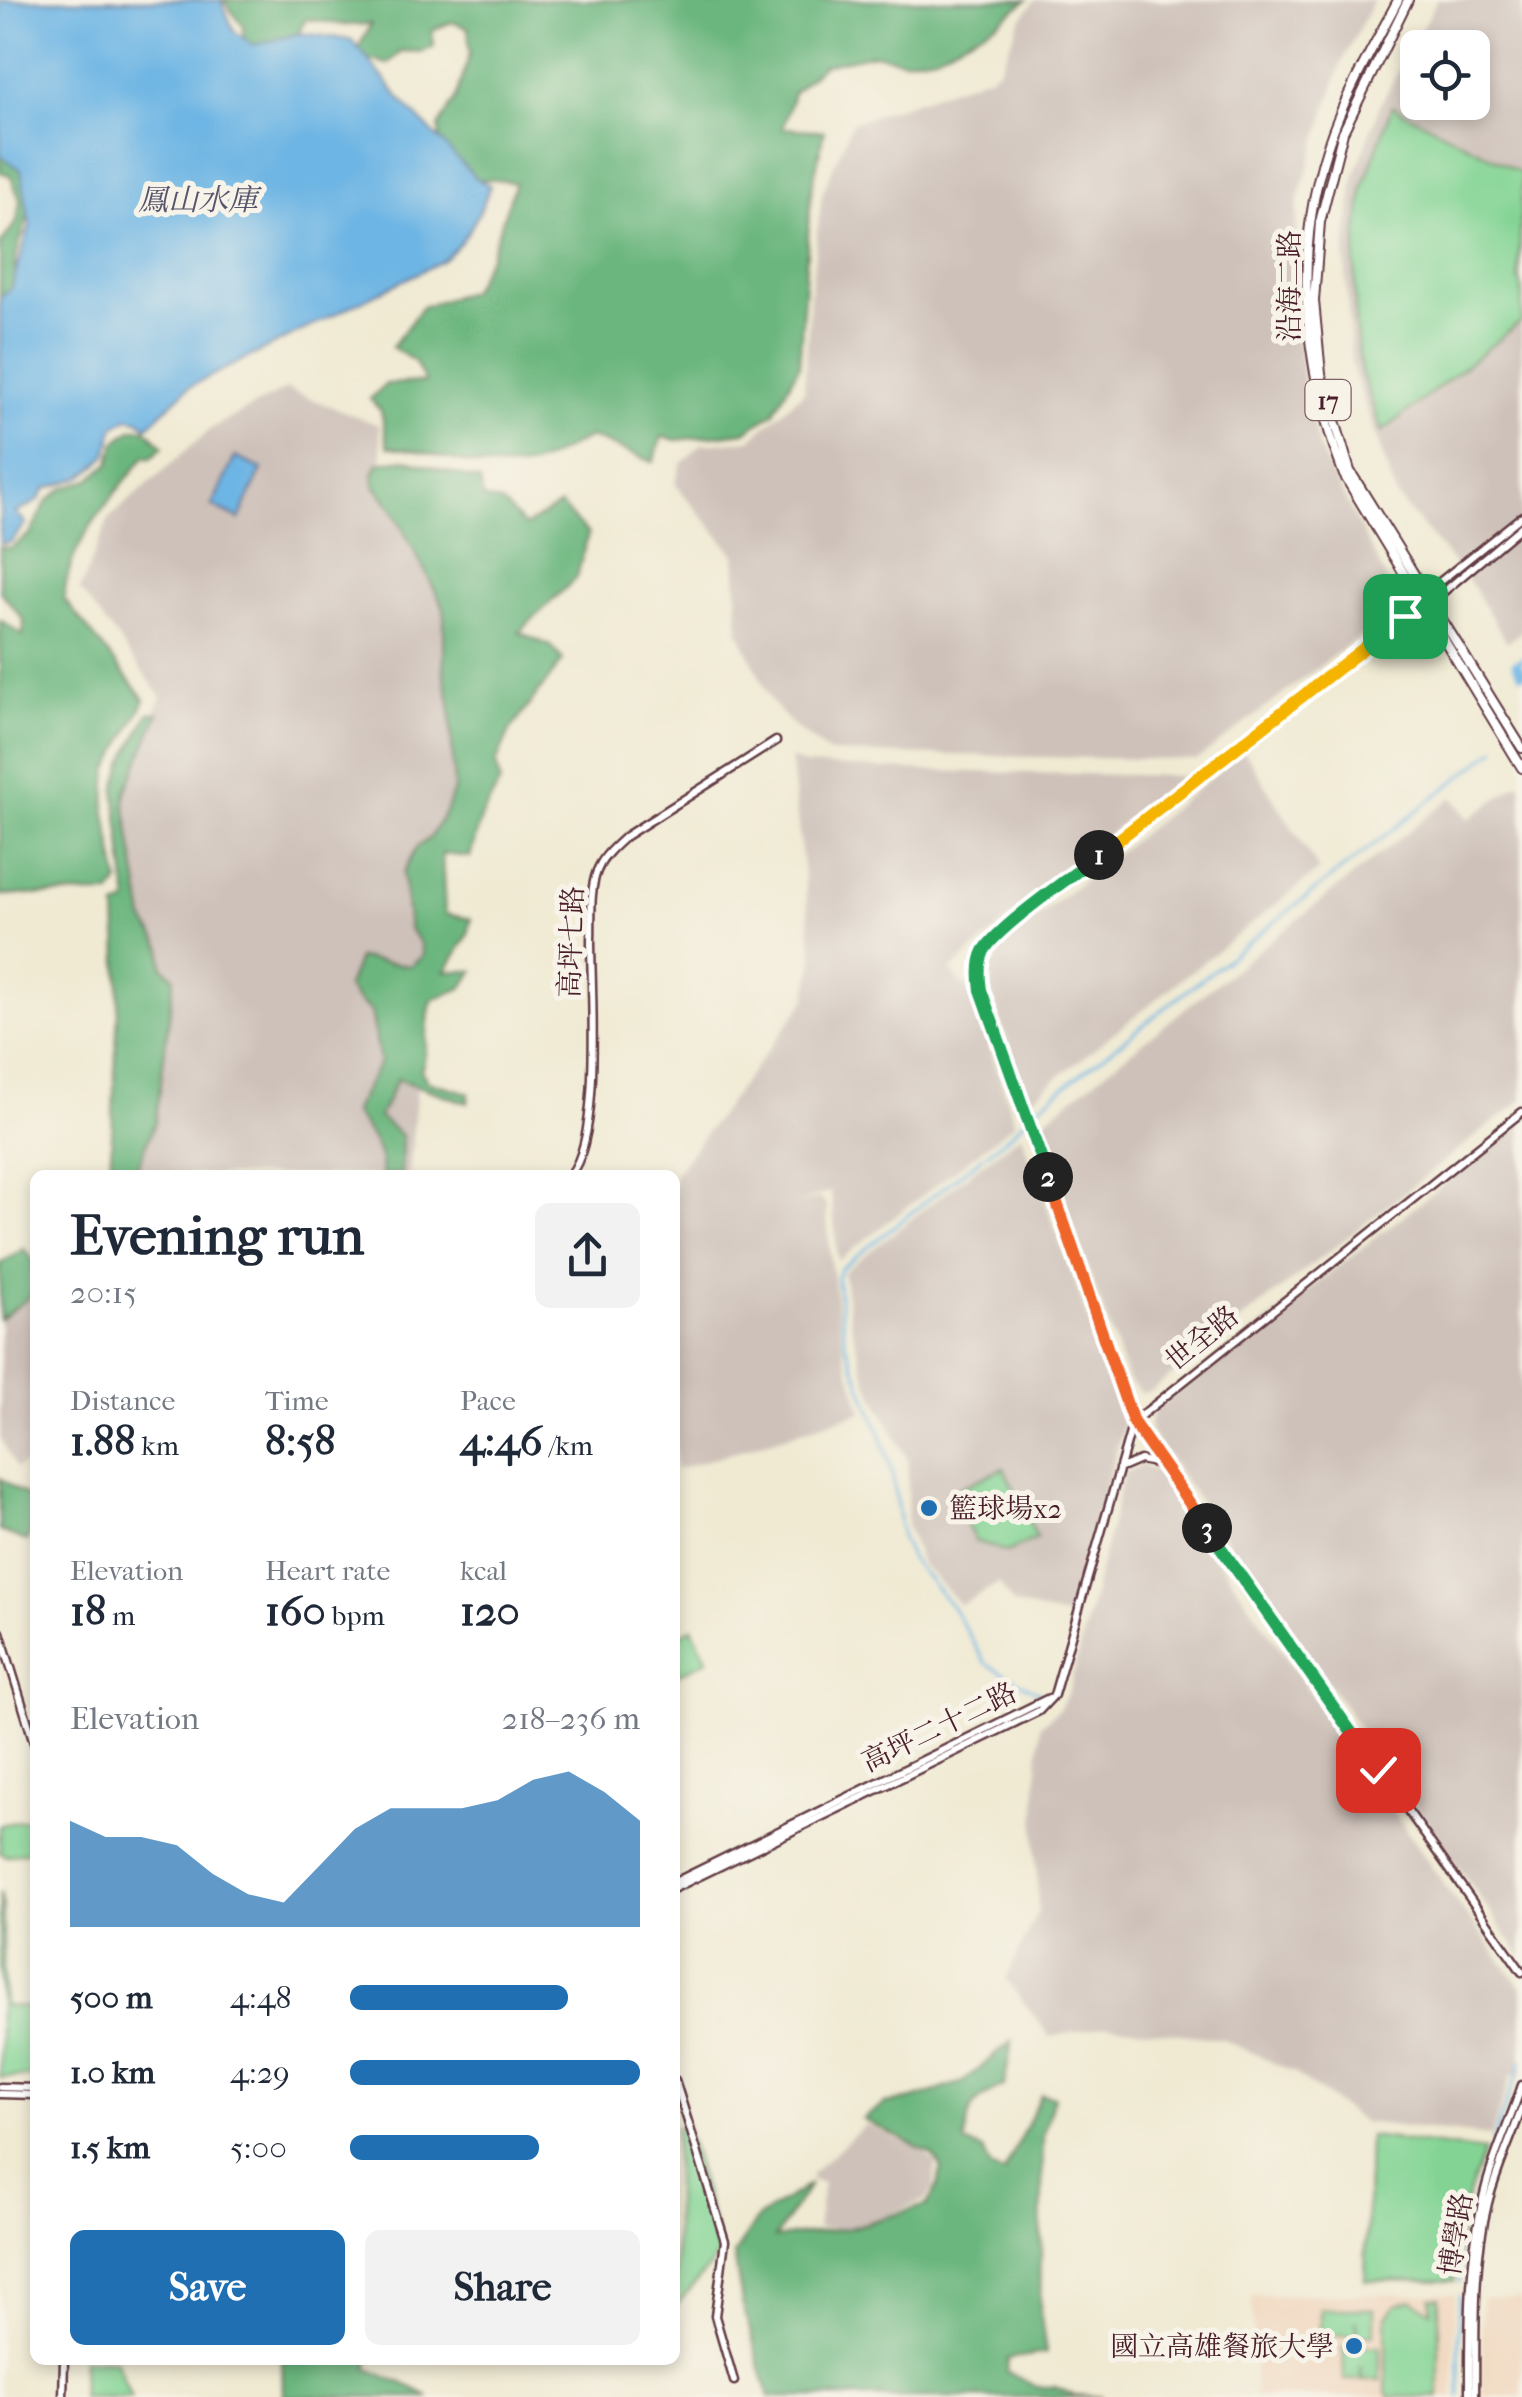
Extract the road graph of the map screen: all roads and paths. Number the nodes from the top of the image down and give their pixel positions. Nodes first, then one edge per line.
1 (1398, 0) edge
2 (1408, 0) edge
3 (1522, 516) edge
4 (1522, 526) edge
5 (1421, 597) junction
6 (1427, 606) junction
7 (1405, 616) junction
8 (776, 741) dead end
9 (1522, 748) edge
10 (1521, 765) edge
11 (1522, 1112) edge
12 (573, 1170) edge
13 (1133, 1422) junction
14 (1162, 1465) junction
15 (1118, 1470) junction
16 (0, 1632) edge
17 (30, 1730) edge
18 (680, 1882) edge
19 (1522, 1972) edge
20 (1522, 2085) edge
21 (0, 2090) edge
22 (30, 2091) edge
23 (680, 2096) edge
24 (1522, 2108) edge
25 (64, 2365) edge
26 (734, 2381) dead end
27 (63, 2397) edge
28 (1472, 2397) edge

1 - 5 main road, 沿海二路 / 17
2 - 5 main road, 沿海二路 / 17
3 - 5 street
4 - 6 street
5 - 6 main road, 沿海二路 / 17
5 - 7 street
6 - 7 street
6 - 9 main road, 沿海二路 / 17
6 - 10 main road, 沿海二路 / 17
7 - 13 street
8 - 12 street, 高坪七路
11 - 13 street, 世全路
13 - 14 street
13 - 15 street
14 - 15 street
14 - 19 street
15 - 18 street, 高坪二十二路
16 - 17 street
20 - 28 street, 博學路
21 - 22 street
23 - 26 street
24 - 28 street, 博學路
25 - 27 street

